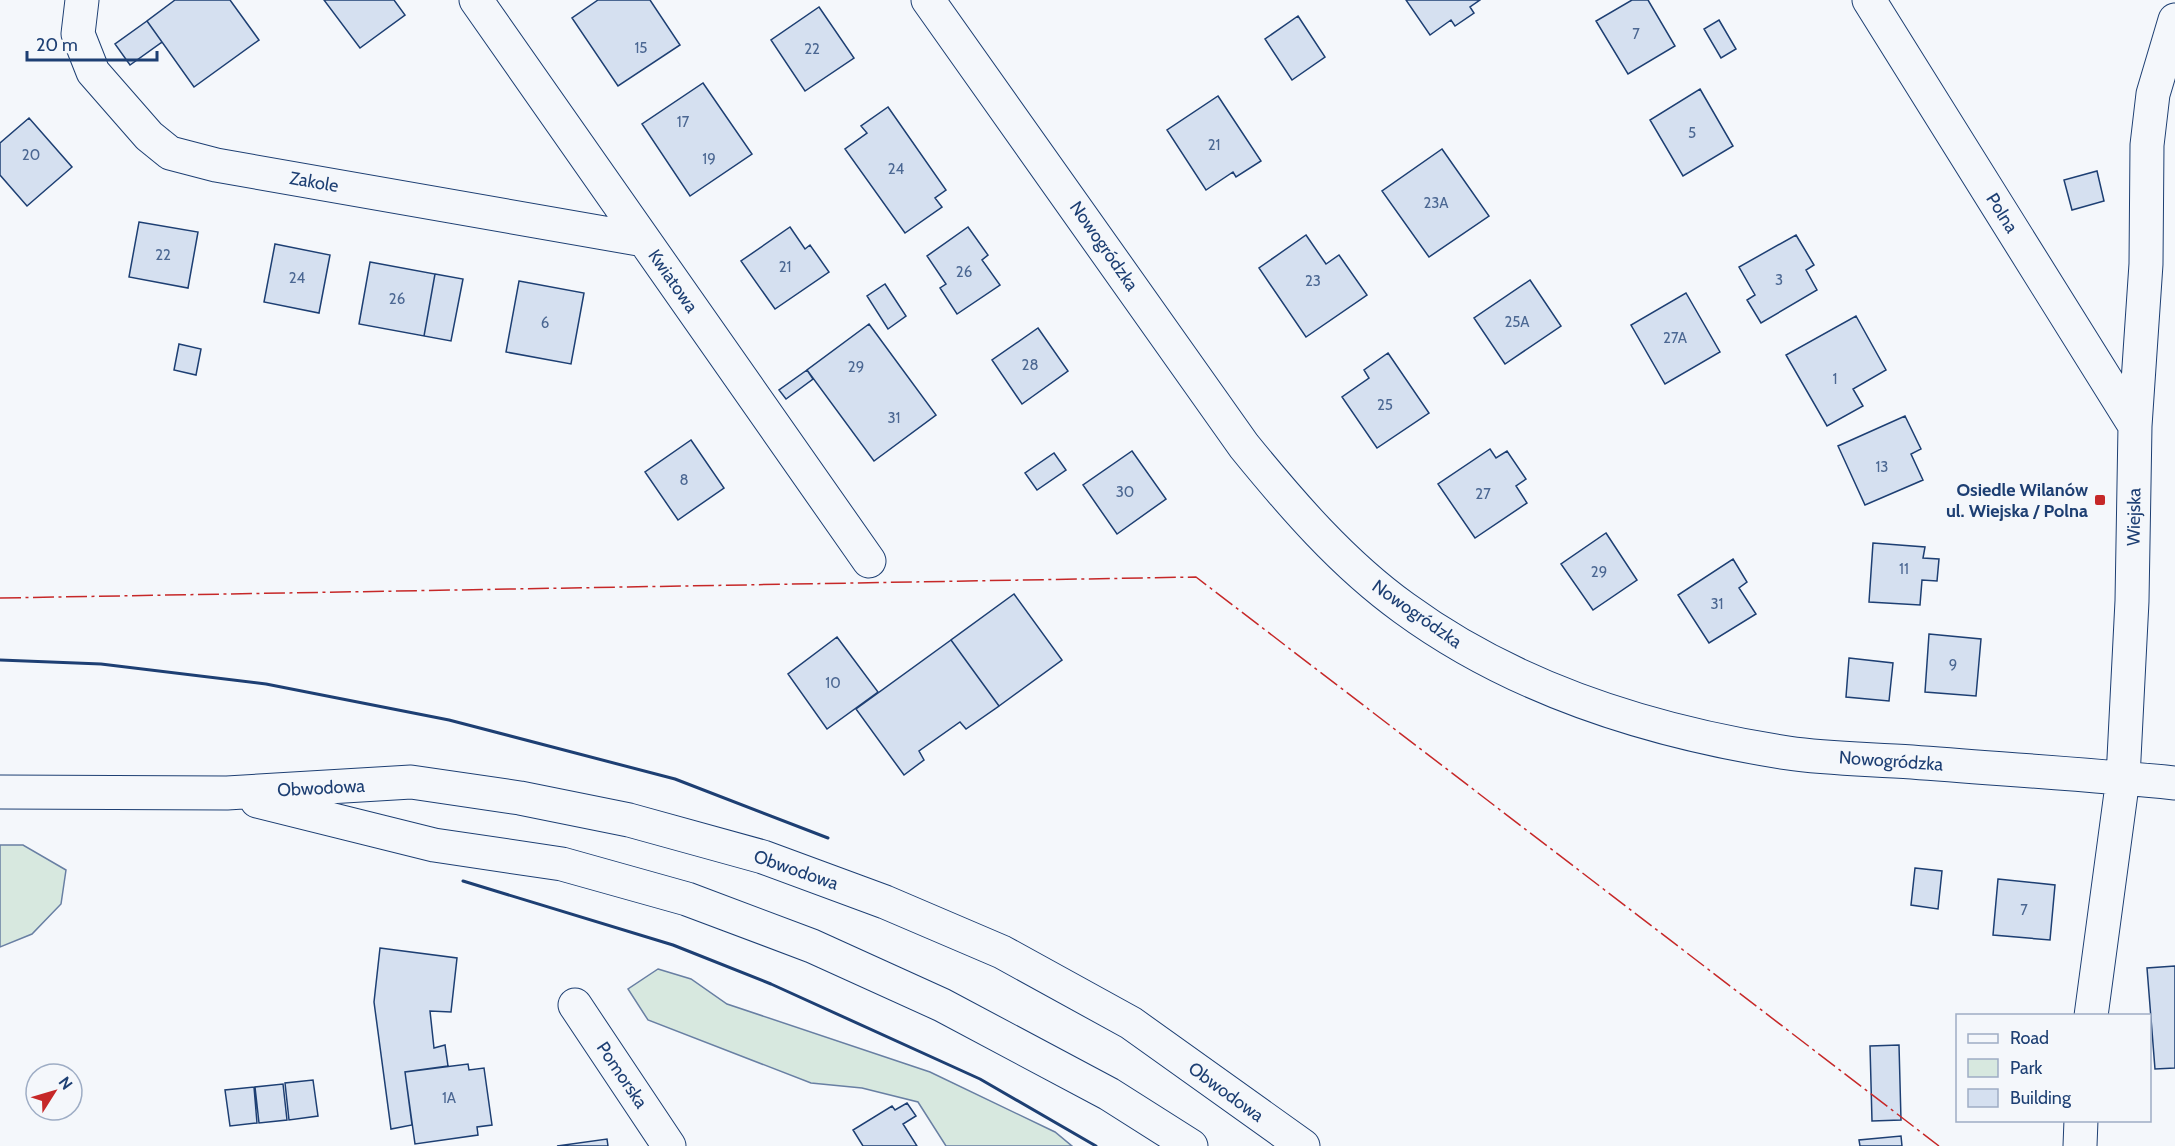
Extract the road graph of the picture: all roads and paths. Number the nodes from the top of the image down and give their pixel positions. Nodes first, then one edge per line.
1 (82, 0) edge
2 (476, 0) edge
3 (928, 0) edge
4 (1869, 0) edge
5 (2175, 20) edge
6 (644, 240) junction
7 (2135, 426) junction
8 (869, 561) dead end
9 (2123, 778) junction
10 (2175, 783) edge
11 (0, 792) edge
12 (227, 793) junction
13 (575, 1005) dead end
14 (2091, 1014) edge
15 (2081, 1122) edge
16 (669, 1146) edge
17 (1191, 1146) edge
18 (1304, 1146) edge
19 (2080, 1146) edge

1 - 6 street, Zakole
2 - 6 street, Kwiatowa
3 - 9 street, Nowogródzka
4 - 7 street, Polna
5 - 7 street, Wiejska
6 - 8 street, Kwiatowa
7 - 9 street, Wiejska
9 - 10 street, Nowogródzka
9 - 14 street, Wiejska
11 - 12 street, Obwodowa
12 - 17 street, Obwodowa
12 - 18 street, Obwodowa
13 - 16 street, Pomorska
15 - 19 street

